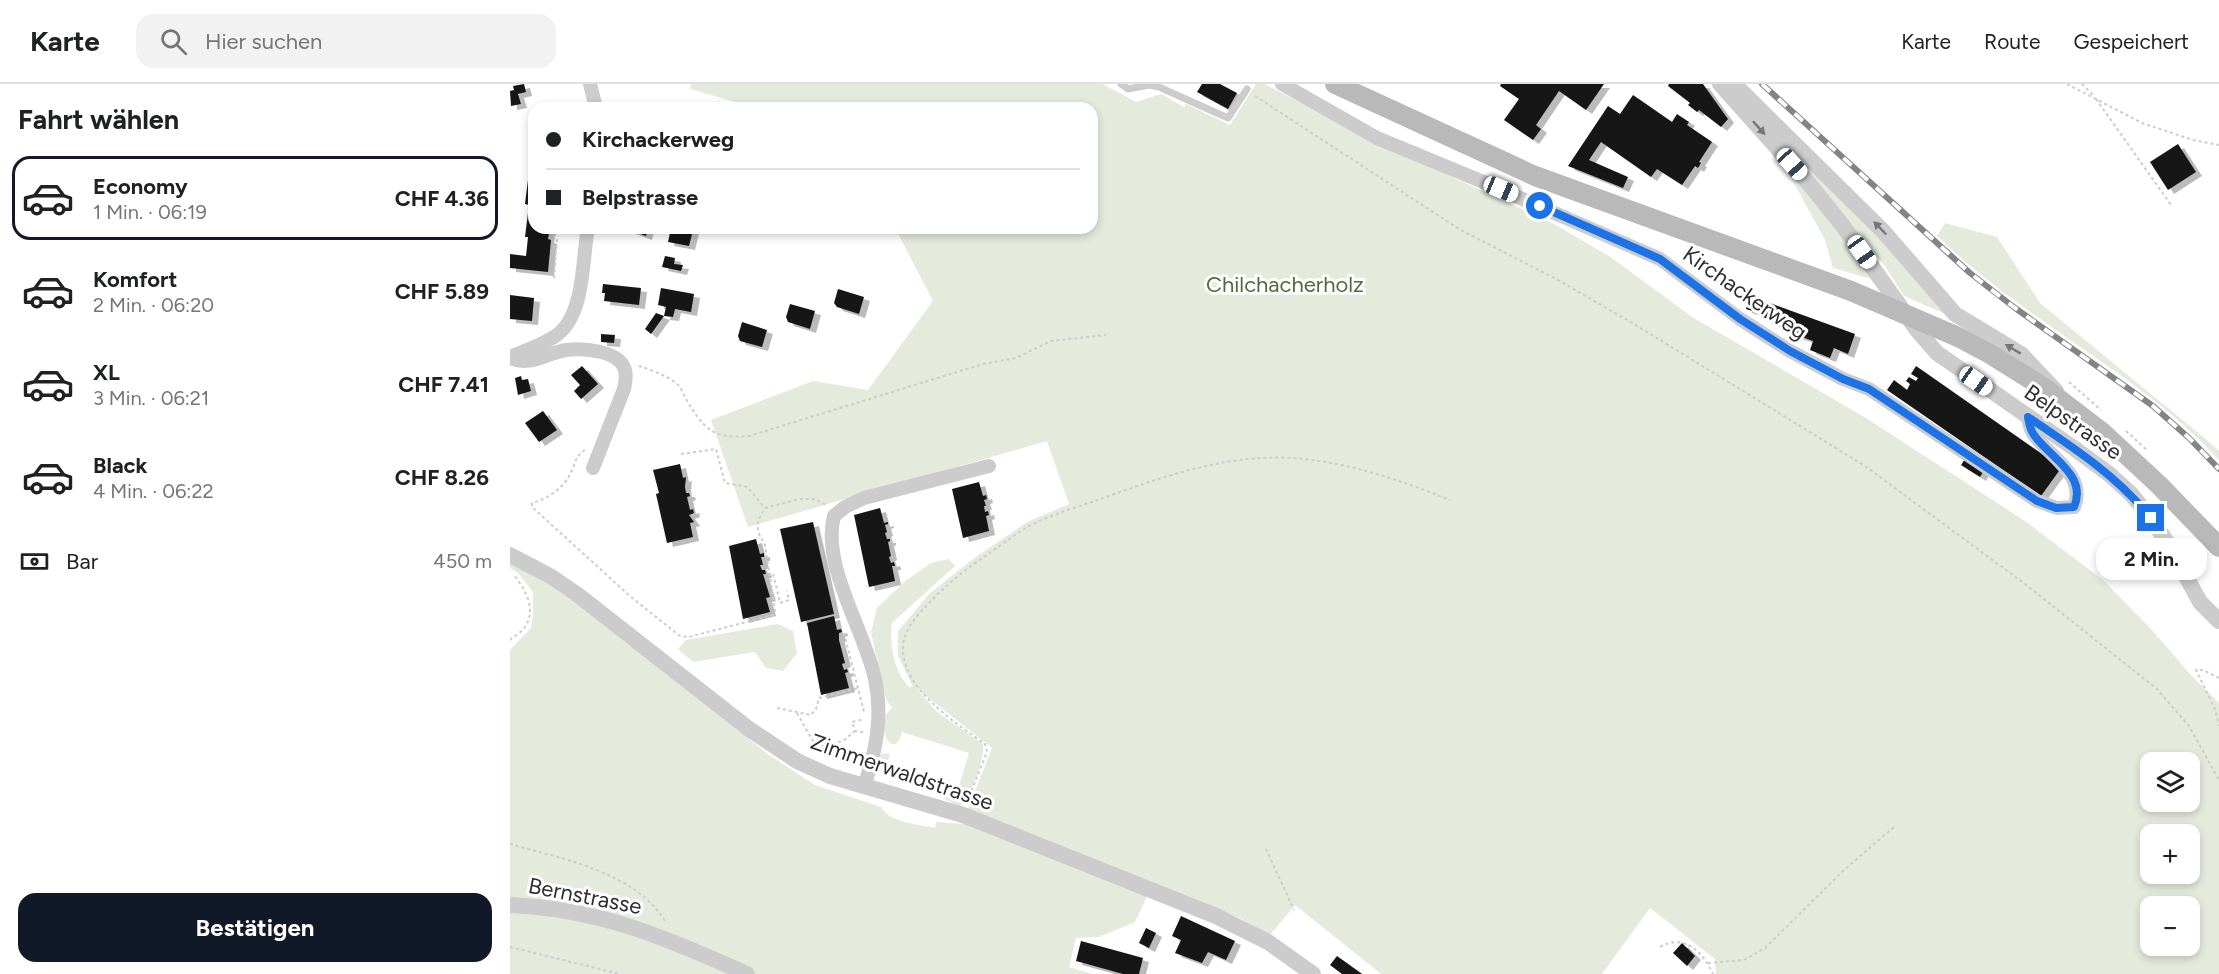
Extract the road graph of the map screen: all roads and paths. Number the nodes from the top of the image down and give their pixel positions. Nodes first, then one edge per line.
1 (590, 84) edge
2 (1121, 84) edge
3 (1282, 84) edge
4 (1335, 84) edge
5 (1720, 84) edge
6 (1734, 84) edge
7 (2067, 84) edge
8 (2082, 84) edge
9 (1247, 89) joint
10 (2095, 98) junction
11 (594, 102) edge
12 (2219, 145) edge
13 (2171, 205) dead end
14 (554, 234) edge
15 (587, 234) edge
16 (549, 257) dead end
17 (555, 258) junction
18 (554, 278) dead end
19 (1106, 335) dead end
20 (510, 357) edge
21 (630, 364) dead end
22 (2068, 405) junction
23 (2028, 417) junction
24 (602, 448) junction
25 (681, 454) dead end
26 (989, 466) dead end
27 (593, 468) dead end
28 (1450, 500) dead end
29 (765, 508) junction
30 (834, 516) junction
31 (2219, 547) edge
32 (510, 555) edge
33 (510, 571) edge
34 (768, 574) junction
35 (787, 591) dead end
36 (850, 609) junction
37 (2219, 621) edge
38 (510, 640) edge
39 (2219, 678) edge
40 (858, 688) junction
41 (777, 708) dead end
42 (797, 713) junction
43 (851, 717) dead end
44 (852, 722) junction
45 (2219, 726) edge
46 (855, 731) junction
47 (878, 733) junction
48 (2219, 780) edge
49 (864, 787) junction
50 (963, 815) junction
51 (1894, 827) dead end
52 (510, 844) edge
53 (1266, 849) dead end
54 (510, 905) edge
55 (1294, 910) dead end
56 (669, 939) junction
57 (510, 946) edge
58 (1660, 947) dead end
59 (1708, 963) junction
60 (620, 974) edge
61 (747, 974) edge
62 (1313, 974) edge
63 (1713, 974) edge

1 - 11 street
2 - 9 lane
3 - 23 street, Kirchackerweg
4 - 22 main road
5 -> 23 street, Belpstrasse
22 -> 6 street, Belpstrasse
7 - 10 path
8 - 10 path
9 - 48 path
10 - 12 path
10 - 13 path
14 - 17 path
15 - 20 street
16 - 17 path
17 - 18 path
19 - 21 path
20 - 24 street
22 - 31 main road
23 - 37 street, Belpstrasse
24 - 27 street
24 - 34 path
25 - 29 path
26 - 30 street
28 - 50 path
29 - 30 path
29 - 34 path
30 - 36 street
32 - 49 street, Zimmerwaldstrasse
33 - 38 path
34 - 35 path
36 - 40 path
36 - 47 street
39 - 45 path
40 - 42 path
40 - 44 path
41 - 42 path
42 - 46 path
43 - 44 path
44 - 46 path
46 - 47 path
47 - 49 street
49 - 50 street, Zimmerwaldstrasse
50 - 62 street, Zimmerwaldstrasse
51 - 59 path
52 - 56 path
53 - 55 path
54 - 56 street, Bernstrasse
56 - 61 street
57 - 60 path
58 - 59 path
59 - 63 path

